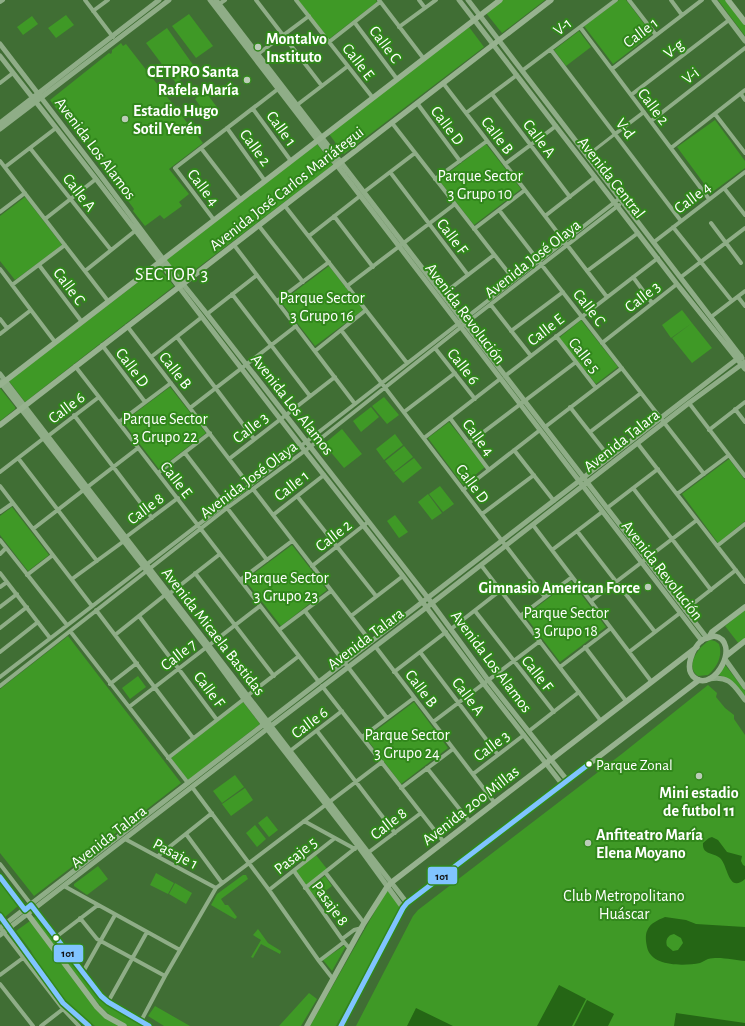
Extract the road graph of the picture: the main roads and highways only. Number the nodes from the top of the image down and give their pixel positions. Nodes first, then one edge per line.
1 (500, 0) edge
2 (550, 0) edge
3 (728, 0) edge
4 (745, 22) edge
5 (2, 383) edge
6 (0, 425) edge
7 (745, 607) edge
8 (706, 638) junction
9 (745, 641) edge
10 (697, 647) junction
11 (725, 658) junction
12 (699, 680) junction
13 (0, 877) edge
14 (0, 916) edge
15 (89, 1026) edge
16 (124, 1026) edge
17 (307, 1026) edge
18 (341, 1026) edge

1 - 5 main road, Avenida José Carlos Mariátegui
2 - 6 main road, Avenida José Carlos Mariátegui
3 - 4 main road
7 - 8 main road
8 - 10 main road
8 - 11 main road
9 - 11 main road
10 - 12 main road
10 - 17 main road, Avenida 200 Millas
11 - 12 main road
12 - 18 main road
13 - 16 main road
14 - 15 main road

